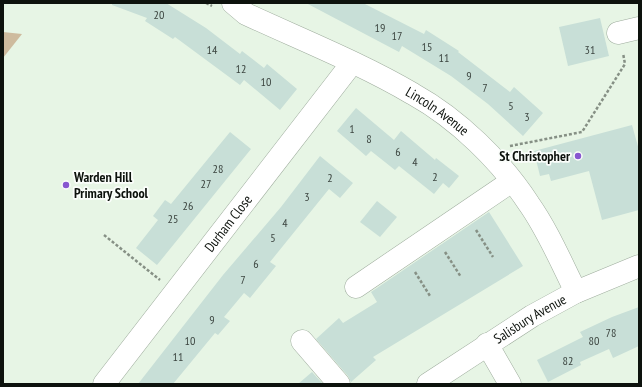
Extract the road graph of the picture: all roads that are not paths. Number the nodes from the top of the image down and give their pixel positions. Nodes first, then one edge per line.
1 (233, 3) edge
2 (352, 63) junction
3 (512, 181) junction
4 (639, 266) edge
5 (356, 287) dead end
6 (576, 292) junction
7 (302, 341) dead end
8 (487, 344) junction
9 (104, 384) edge
10 (339, 384) edge
11 (428, 384) edge
12 (510, 384) edge

1 - 2 street, Lincoln Avenue
2 - 3 street, Lincoln Avenue
2 - 9 street, Durham Close
3 - 5 street
3 - 6 street, Lincoln Avenue
4 - 6 street, Salisbury Avenue
6 - 8 street, Salisbury Avenue
7 - 10 street
8 - 11 street, Salisbury Avenue
8 - 12 street

